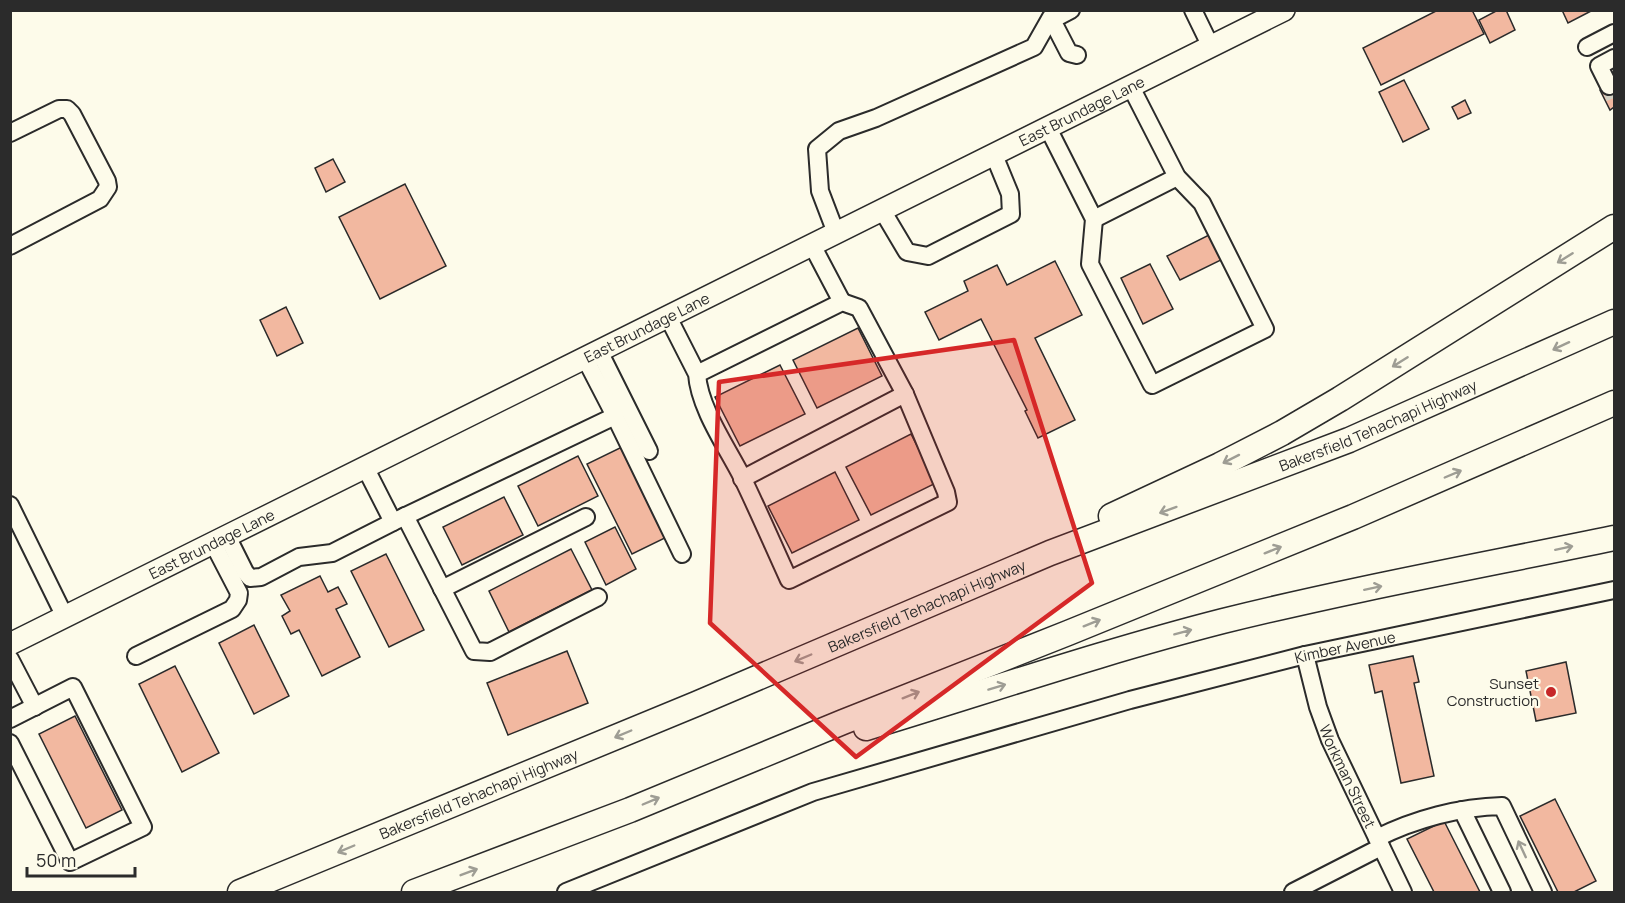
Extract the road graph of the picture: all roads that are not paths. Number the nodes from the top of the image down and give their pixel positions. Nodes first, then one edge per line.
1 (1071, 10) edge
2 (1193, 10) edge
3 (1284, 10) edge
4 (1050, 16) edge
5 (1614, 33) edge
6 (1211, 47) junction
7 (1587, 47) dead end
8 (1077, 55) dead end
9 (1613, 63) edge
10 (1609, 86) dead end
11 (1131, 87) junction
12 (1048, 128) junction
13 (10, 133) edge
14 (994, 155) junction
15 (1177, 177) junction
16 (882, 210) junction
17 (1094, 219) junction
18 (1614, 227) edge
19 (836, 233) junction
20 (812, 245) junction
21 (10, 246) edge
22 (842, 302) junction
23 (668, 317) junction
24 (1614, 322) edge
25 (592, 355) junction
26 (697, 374) junction
27 (905, 394) junction
28 (1614, 403) edge
29 (615, 416) junction
30 (650, 452) dead end
31 (365, 467) junction
32 (742, 479) junction
33 (10, 505) edge
34 (586, 517) dead end
35 (399, 519) junction
36 (1614, 538) edge
37 (220, 540) junction
38 (1050, 553) junction
39 (682, 555) dead end
40 (442, 589) junction
41 (1614, 590) edge
42 (598, 597) dead end
43 (65, 617) junction
44 (10, 644) edge
45 (1305, 655) junction
46 (136, 656) dead end
47 (10, 659) edge
48 (35, 707) junction
49 (10, 719) edge
50 (798, 740) junction
51 (10, 743) edge
52 (1462, 810) junction
53 (1379, 843) junction
54 (240, 892) edge
55 (414, 892) edge
56 (566, 892) edge
57 (1293, 892) edge
58 (1403, 892) edge
59 (1502, 892) edge
60 (1543, 892) edge

1 - 4 street
2 - 6 street
3 - 6 main road, East Brundage Lane
4 - 8 street
4 - 19 street
5 - 7 street
6 - 11 main road, East Brundage Lane
9 - 10 street
11 - 12 main road, East Brundage Lane
11 - 15 street
12 - 14 main road, East Brundage Lane
12 - 17 street
13 - 21 street
14 - 16 main road, East Brundage Lane
14 - 16 street
15 - 17 street
15 - 17 street
16 - 19 main road, East Brundage Lane
18 -> 38 highway
19 - 20 main road, East Brundage Lane
20 - 22 street
20 - 23 main road, East Brundage Lane
22 - 26 street
22 - 27 street
23 - 25 main road, East Brundage Lane
23 - 26 street
24 -> 38 highway, Bakersfield Tehachapi Highway
25 - 29 street
25 - 30 street
25 - 31 main road, East Brundage Lane
26 - 32 street
27 - 32 street
27 - 32 street
50 -> 28 highway
29 - 35 street
29 - 39 street
31 - 35 street
31 - 37 main road, East Brundage Lane
33 - 43 street
34 - 40 street
35 - 37 street
35 - 40 street
50 -> 36 highway
37 - 43 main road, East Brundage Lane
37 - 46 street
38 -> 54 highway, Bakersfield Tehachapi Highway
40 - 42 street
41 - 45 street, Kimber Avenue
43 - 44 main road, East Brundage Lane
45 - 53 street, Workman Street
45 - 56 street, Kimber Avenue
47 - 48 street
48 - 49 street
48 - 51 street
55 -> 50 highway
52 - 53 street
52 - 59 street
60 -> 52 street
53 - 57 street
53 - 58 street, Workman Street

